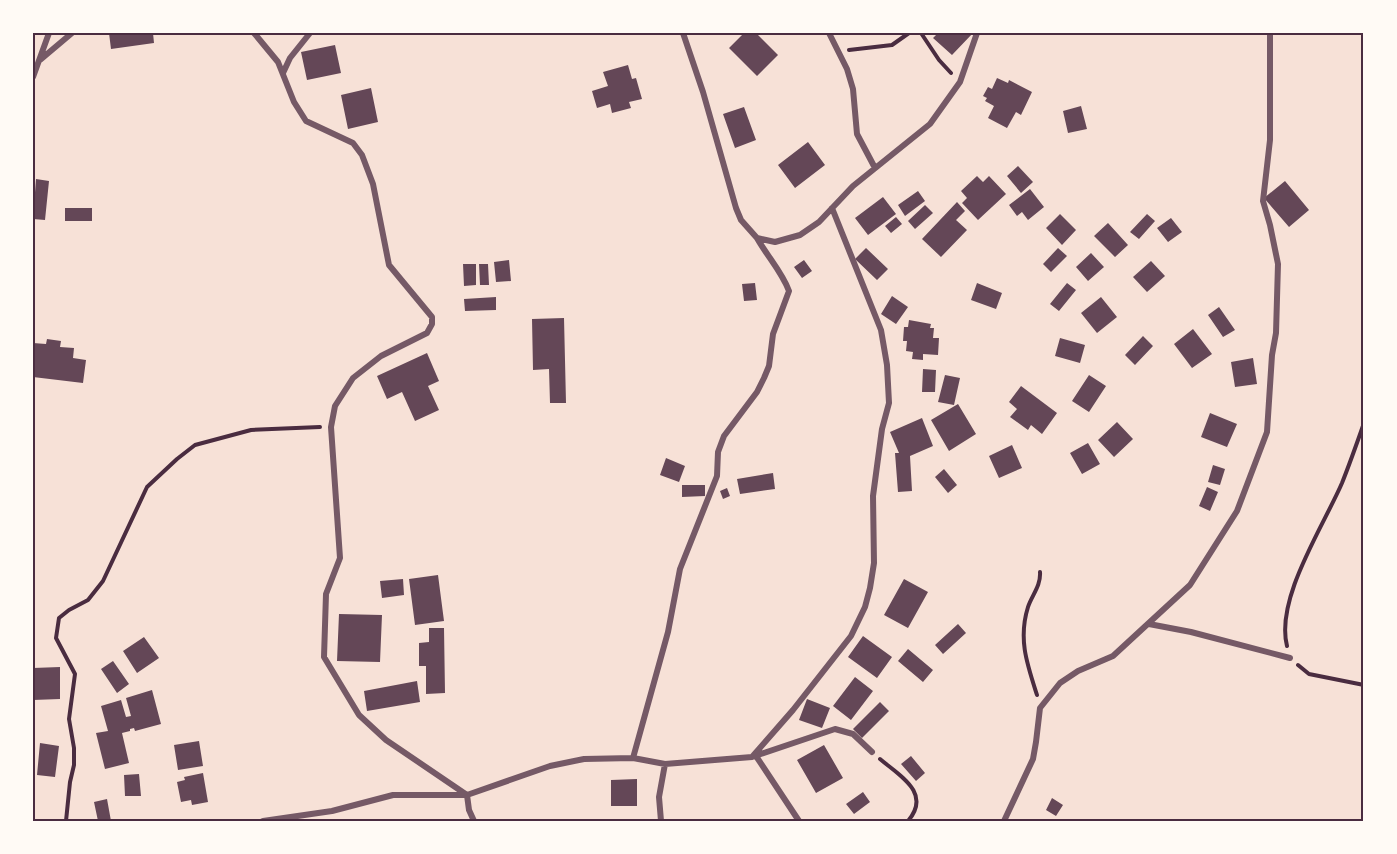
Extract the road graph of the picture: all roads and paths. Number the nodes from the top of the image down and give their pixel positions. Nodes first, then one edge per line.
1 (48, 33) edge
2 (72, 33) edge
3 (254, 33) edge
4 (310, 33) edge
5 (683, 33) edge
6 (829, 33) edge
7 (909, 33) edge
8 (921, 33) edge
9 (977, 33) edge
10 (1270, 33) edge
11 (840, 52) junction
12 (40, 60) junction
13 (283, 73) junction
14 (33, 76) edge
15 (960, 82) junction
16 (875, 168) junction
17 (832, 208) junction
18 (757, 238) junction
19 (1364, 423) edge
20 (331, 427) junction
21 (1040, 572) dead end
22 (1149, 624) junction
23 (1290, 658) junction
24 (1364, 685) edge
25 (1040, 708) junction
26 (872, 752) joint
27 (754, 756) junction
28 (633, 758) junction
29 (665, 764) junction
30 (467, 795) junction
31 (66, 821) edge
32 (263, 821) edge
33 (474, 821) edge
34 (661, 821) edge
35 (799, 821) edge
36 (908, 821) edge
37 (1004, 821) edge

1 - 12 street
2 - 12 street
3 - 13 street
4 - 13 street
5 - 18 street
6 - 11 street
7 - 11 path
8 - 15 path
9 - 15 street
10 - 22 street
11 - 16 street
12 - 14 street
13 - 20 street
15 - 16 street
16 - 17 street
17 - 18 street
17 - 27 street
18 - 28 street
19 - 23 path
20 - 30 street
20 - 31 path
21 - 25 path
22 - 23 street
22 - 25 street
23 - 24 path
25 - 37 street
26 - 27 street
26 - 36 path
27 - 29 street
27 - 35 street
28 - 29 street
28 - 30 street
29 - 34 street
30 - 32 street
30 - 33 street

